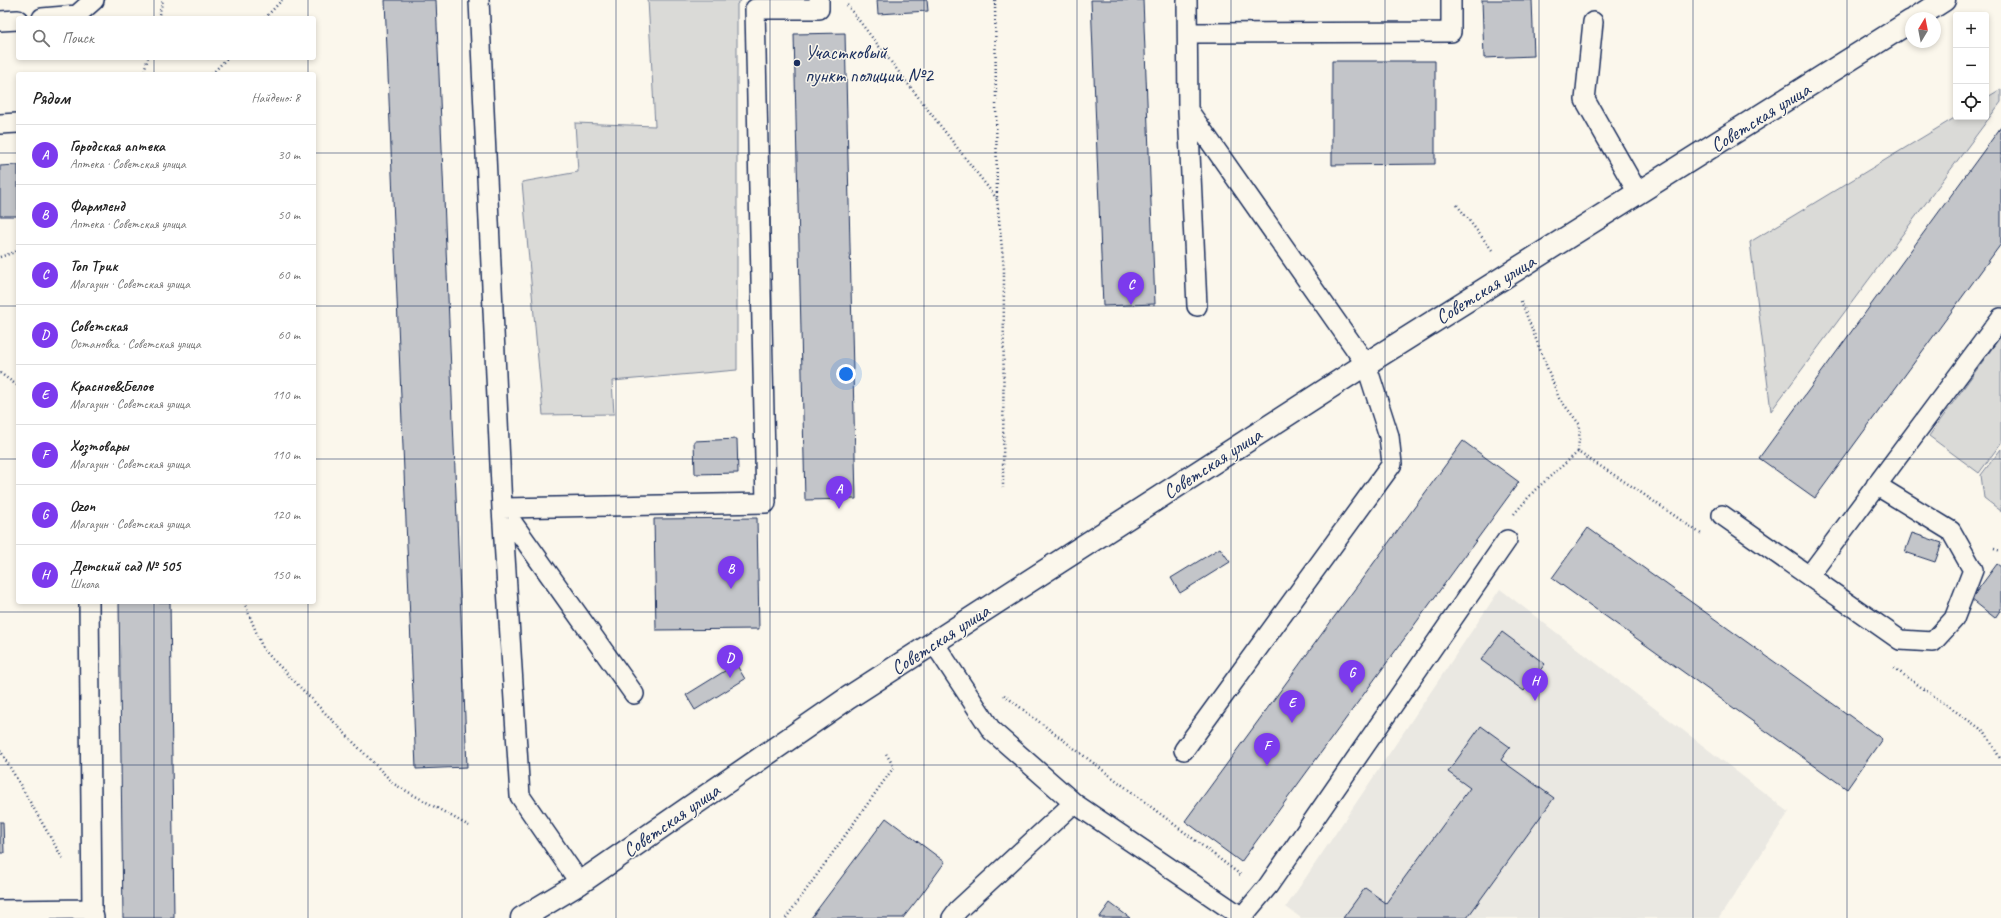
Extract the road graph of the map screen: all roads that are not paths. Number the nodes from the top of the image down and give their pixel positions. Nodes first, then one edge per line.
1 (94, 0) edge
2 (479, 0) edge
3 (1187, 0) edge
4 (1451, 0) edge
5 (1944, 0) edge
6 (819, 4) edge
7 (1925, 12) edge
8 (65, 16) edge
9 (16, 20) edge
10 (0, 21) edge
11 (1593, 22) dead end
12 (1905, 25) edge
13 (1188, 33) junction
14 (1188, 110) junction
15 (16, 123) edge
16 (0, 124) edge
17 (1638, 193) junction
18 (1197, 306) dead end
19 (2001, 318) edge
20 (1366, 364) junction
21 (1876, 485) junction
22 (502, 508) junction
23 (1722, 515) dead end
24 (1507, 540) dead end
25 (1809, 576) junction
26 (89, 604) edge
27 (934, 643) junction
28 (634, 694) dead end
29 (1184, 750) dead end
30 (1074, 803) junction
31 (580, 883) junction
32 (0, 910) edge
33 (93, 913) edge
34 (960, 915) edge
35 (526, 917) edge
36 (1243, 918) edge

1 - 8 lane
2 - 22 lane
3 - 13 lane
4 - 13 lane
5 - 7 main road
6 - 22 lane
9 - 10 lane
11 - 17 lane
12 - 17 main road, Советская улица
13 - 14 lane
14 - 18 lane
14 - 20 lane
15 - 16 lane
17 - 20 main road, Советская улица
19 - 21 lane
20 - 27 main road, Советская улица
20 - 29 lane
21 - 25 lane
21 - 25 lane
22 - 28 lane
22 - 31 lane
23 - 25 lane
24 - 36 lane
26 - 33 lane
27 - 30 lane
27 - 31 main road, Советская улица
30 - 34 lane
30 - 36 lane
31 - 35 main road, Советская улица
32 - 33 lane

